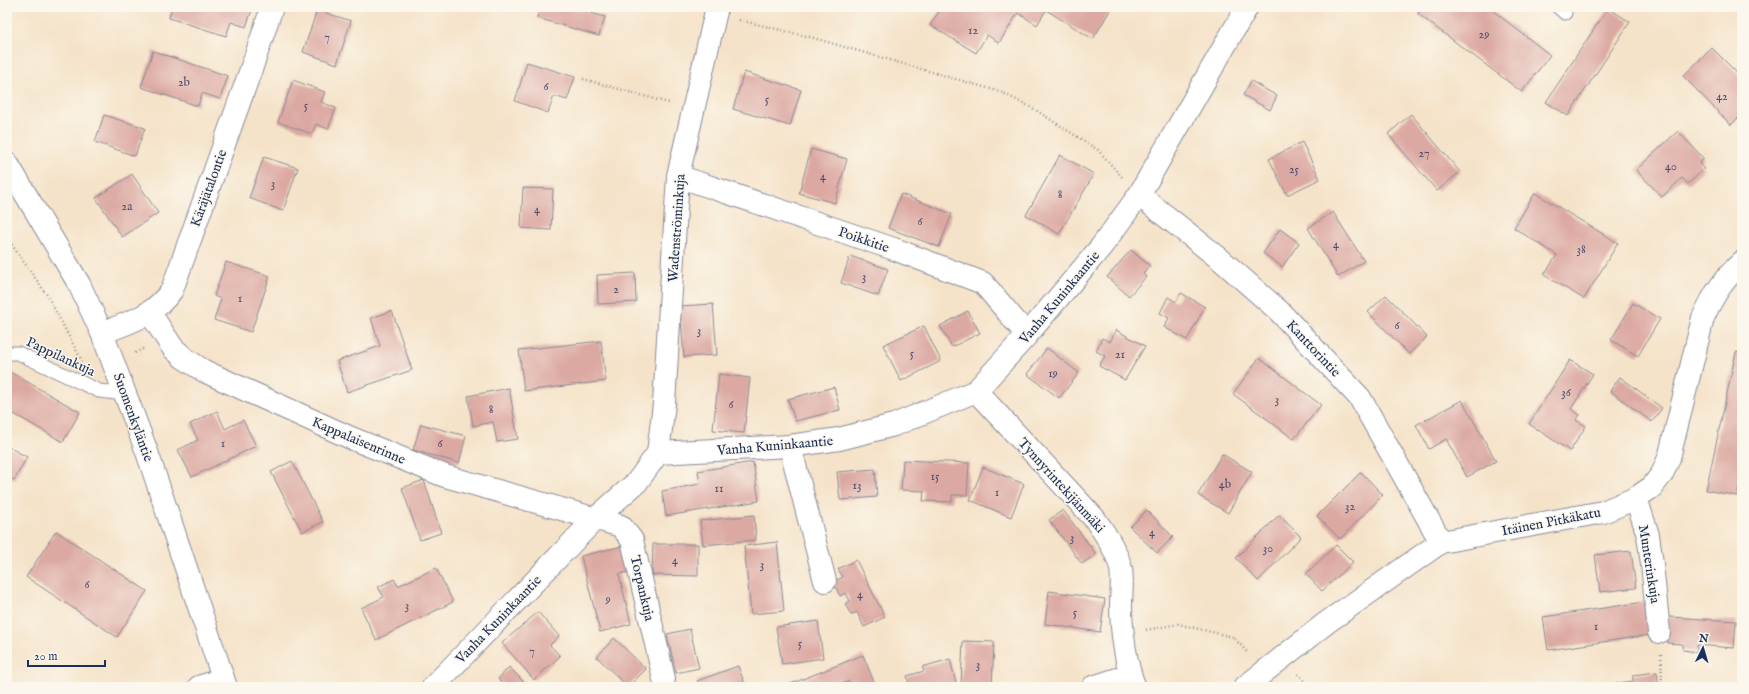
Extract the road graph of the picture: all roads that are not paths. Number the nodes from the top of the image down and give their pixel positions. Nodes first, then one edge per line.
1 (272, 7) edge
2 (1247, 7) edge
3 (716, 11) edge
4 (7, 163) edge
5 (678, 176) junction
6 (1139, 195) junction
7 (1742, 262) edge
8 (150, 313) junction
9 (102, 333) junction
10 (1027, 335) junction
11 (7, 352) edge
12 (976, 391) junction
13 (125, 394) junction
14 (790, 446) junction
15 (658, 453) junction
16 (1636, 498) junction
17 (595, 519) junction
18 (1441, 542) junction
19 (825, 581) dead end
20 (1659, 632) road end
21 (664, 679) dead end
22 (1133, 681) edge
23 (225, 683) edge
24 (199, 687) edge
25 (433, 687) edge
26 (1093, 687) edge
27 (1245, 687) edge

1 - 8 street, Käräjätalontie
2 - 6 street, Vanha Kuninkaantie
3 - 5 street, Wadenströminkuja
4 - 9 street, Suomenkyläntie
5 - 10 street, Poikkitie
5 - 15 street, Wadenströminkuja
6 - 10 street, Vanha Kuninkaantie
6 - 18 street, Kanttorintie
7 - 16 street, Itäinen Pitkäkatu
8 - 9 street, Käräjätalontie
8 - 17 street, Kappalaisenrinne
9 - 13 street, Suomenkyläntie
10 - 12 street, Vanha Kuninkaantie
11 - 13 lane, Pappilankuja
12 - 14 street, Vanha Kuninkaantie
12 - 22 street, Tynnyrintekijänmäki
13 - 23 street, Suomenkyläntie
14 - 15 street, Vanha Kuninkaantie
14 - 19 street
15 - 17 street, Vanha Kuninkaantie
16 - 18 street, Itäinen Pitkäkatu
16 - 20 street, Munterinkuja
17 - 21 street, Torpankuja
17 - 25 street, Vanha Kuninkaantie
18 - 27 street, Itäinen Pitkäkatu
22 - 26 street
23 - 24 street

